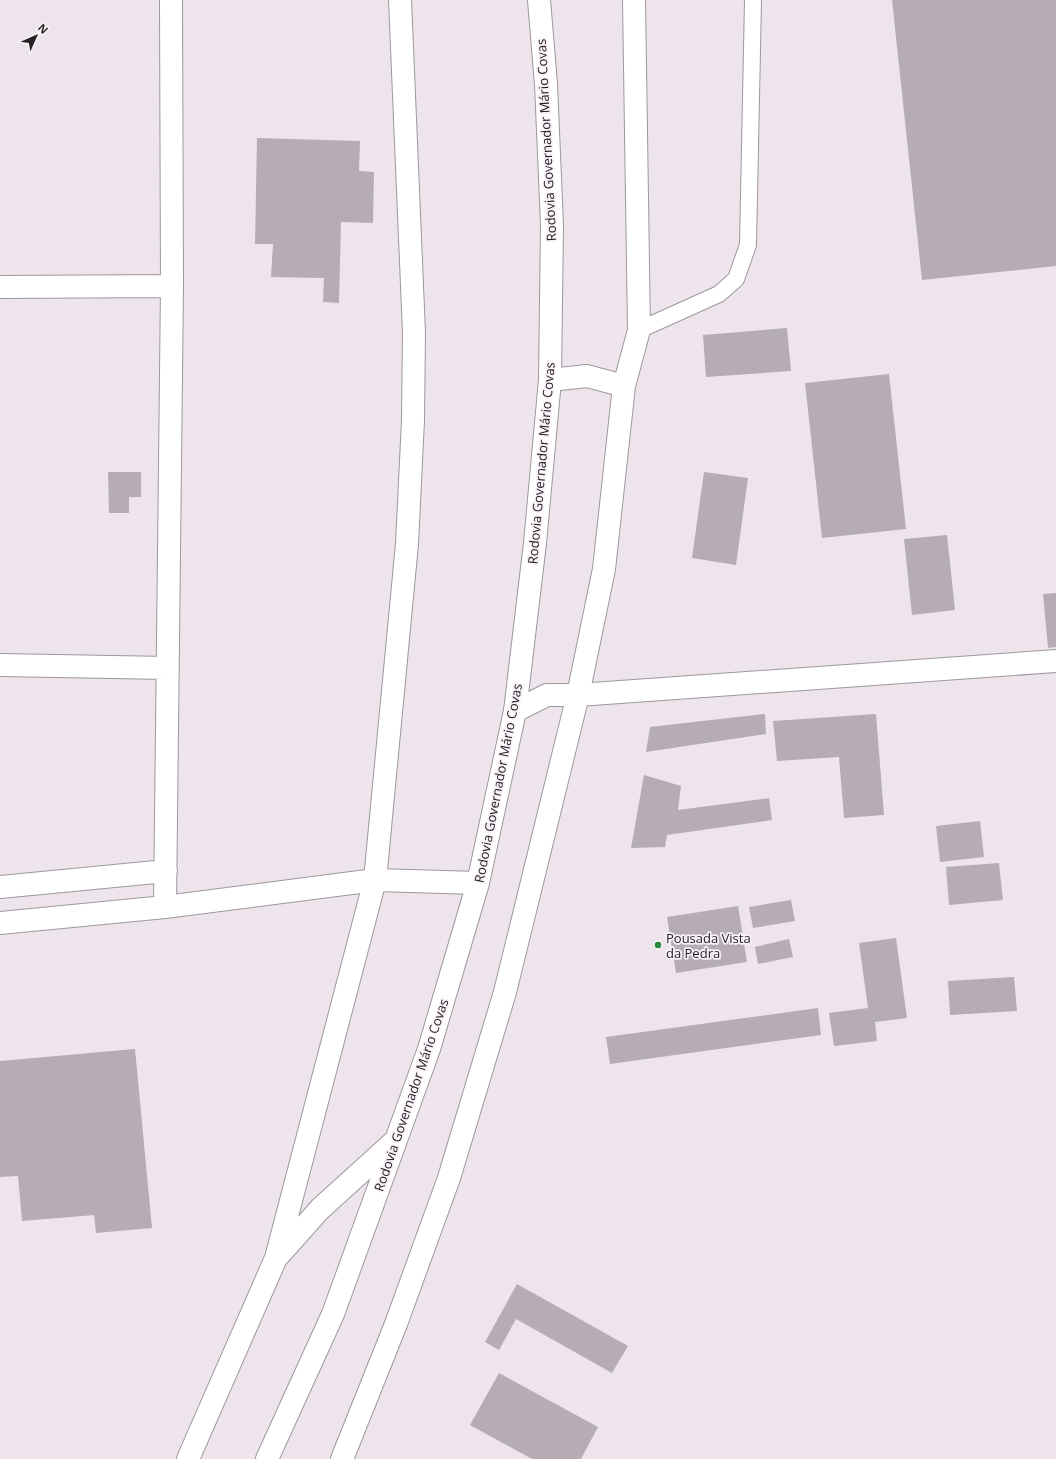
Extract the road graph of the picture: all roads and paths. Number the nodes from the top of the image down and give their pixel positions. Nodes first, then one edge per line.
1 (171, 0) edge
2 (400, 0) edge
3 (539, 0) edge
4 (634, 0) edge
5 (754, 0) edge
6 (172, 286) junction
7 (0, 287) edge
8 (639, 330) junction
9 (550, 380) junction
10 (624, 386) junction
11 (1056, 661) edge
12 (0, 664) edge
13 (168, 668) junction
14 (578, 695) junction
15 (515, 711) junction
16 (166, 871) junction
17 (375, 880) junction
18 (478, 883) junction
19 (0, 887) edge
20 (165, 907) junction
21 (0, 923) edge
22 (398, 1139) junction
23 (276, 1258) junction
24 (188, 1459) edge
25 (267, 1459) edge
26 (342, 1459) edge

1 - 6 main road
2 - 17 main road
3 - 9 main road, Rodovia Governador Mário Covas
4 - 8 main road
5 - 8 lane
6 - 7 main road
6 - 13 main road
8 - 10 main road
9 - 10 main road
9 - 15 main road, Rodovia Governador Mário Covas
10 - 14 main road
11 - 14 main road
12 - 13 main road
13 - 16 main road
14 - 15 main road
14 - 26 main road
15 - 18 main road, Rodovia Governador Mário Covas
16 - 19 main road
16 - 20 main road
17 - 18 main road
17 - 20 main road
17 - 23 main road
18 - 22 main road, Rodovia Governador Mário Covas
20 - 21 main road
22 - 23 main road
22 - 25 main road, Rodovia Governador Mário Covas
23 - 24 main road

